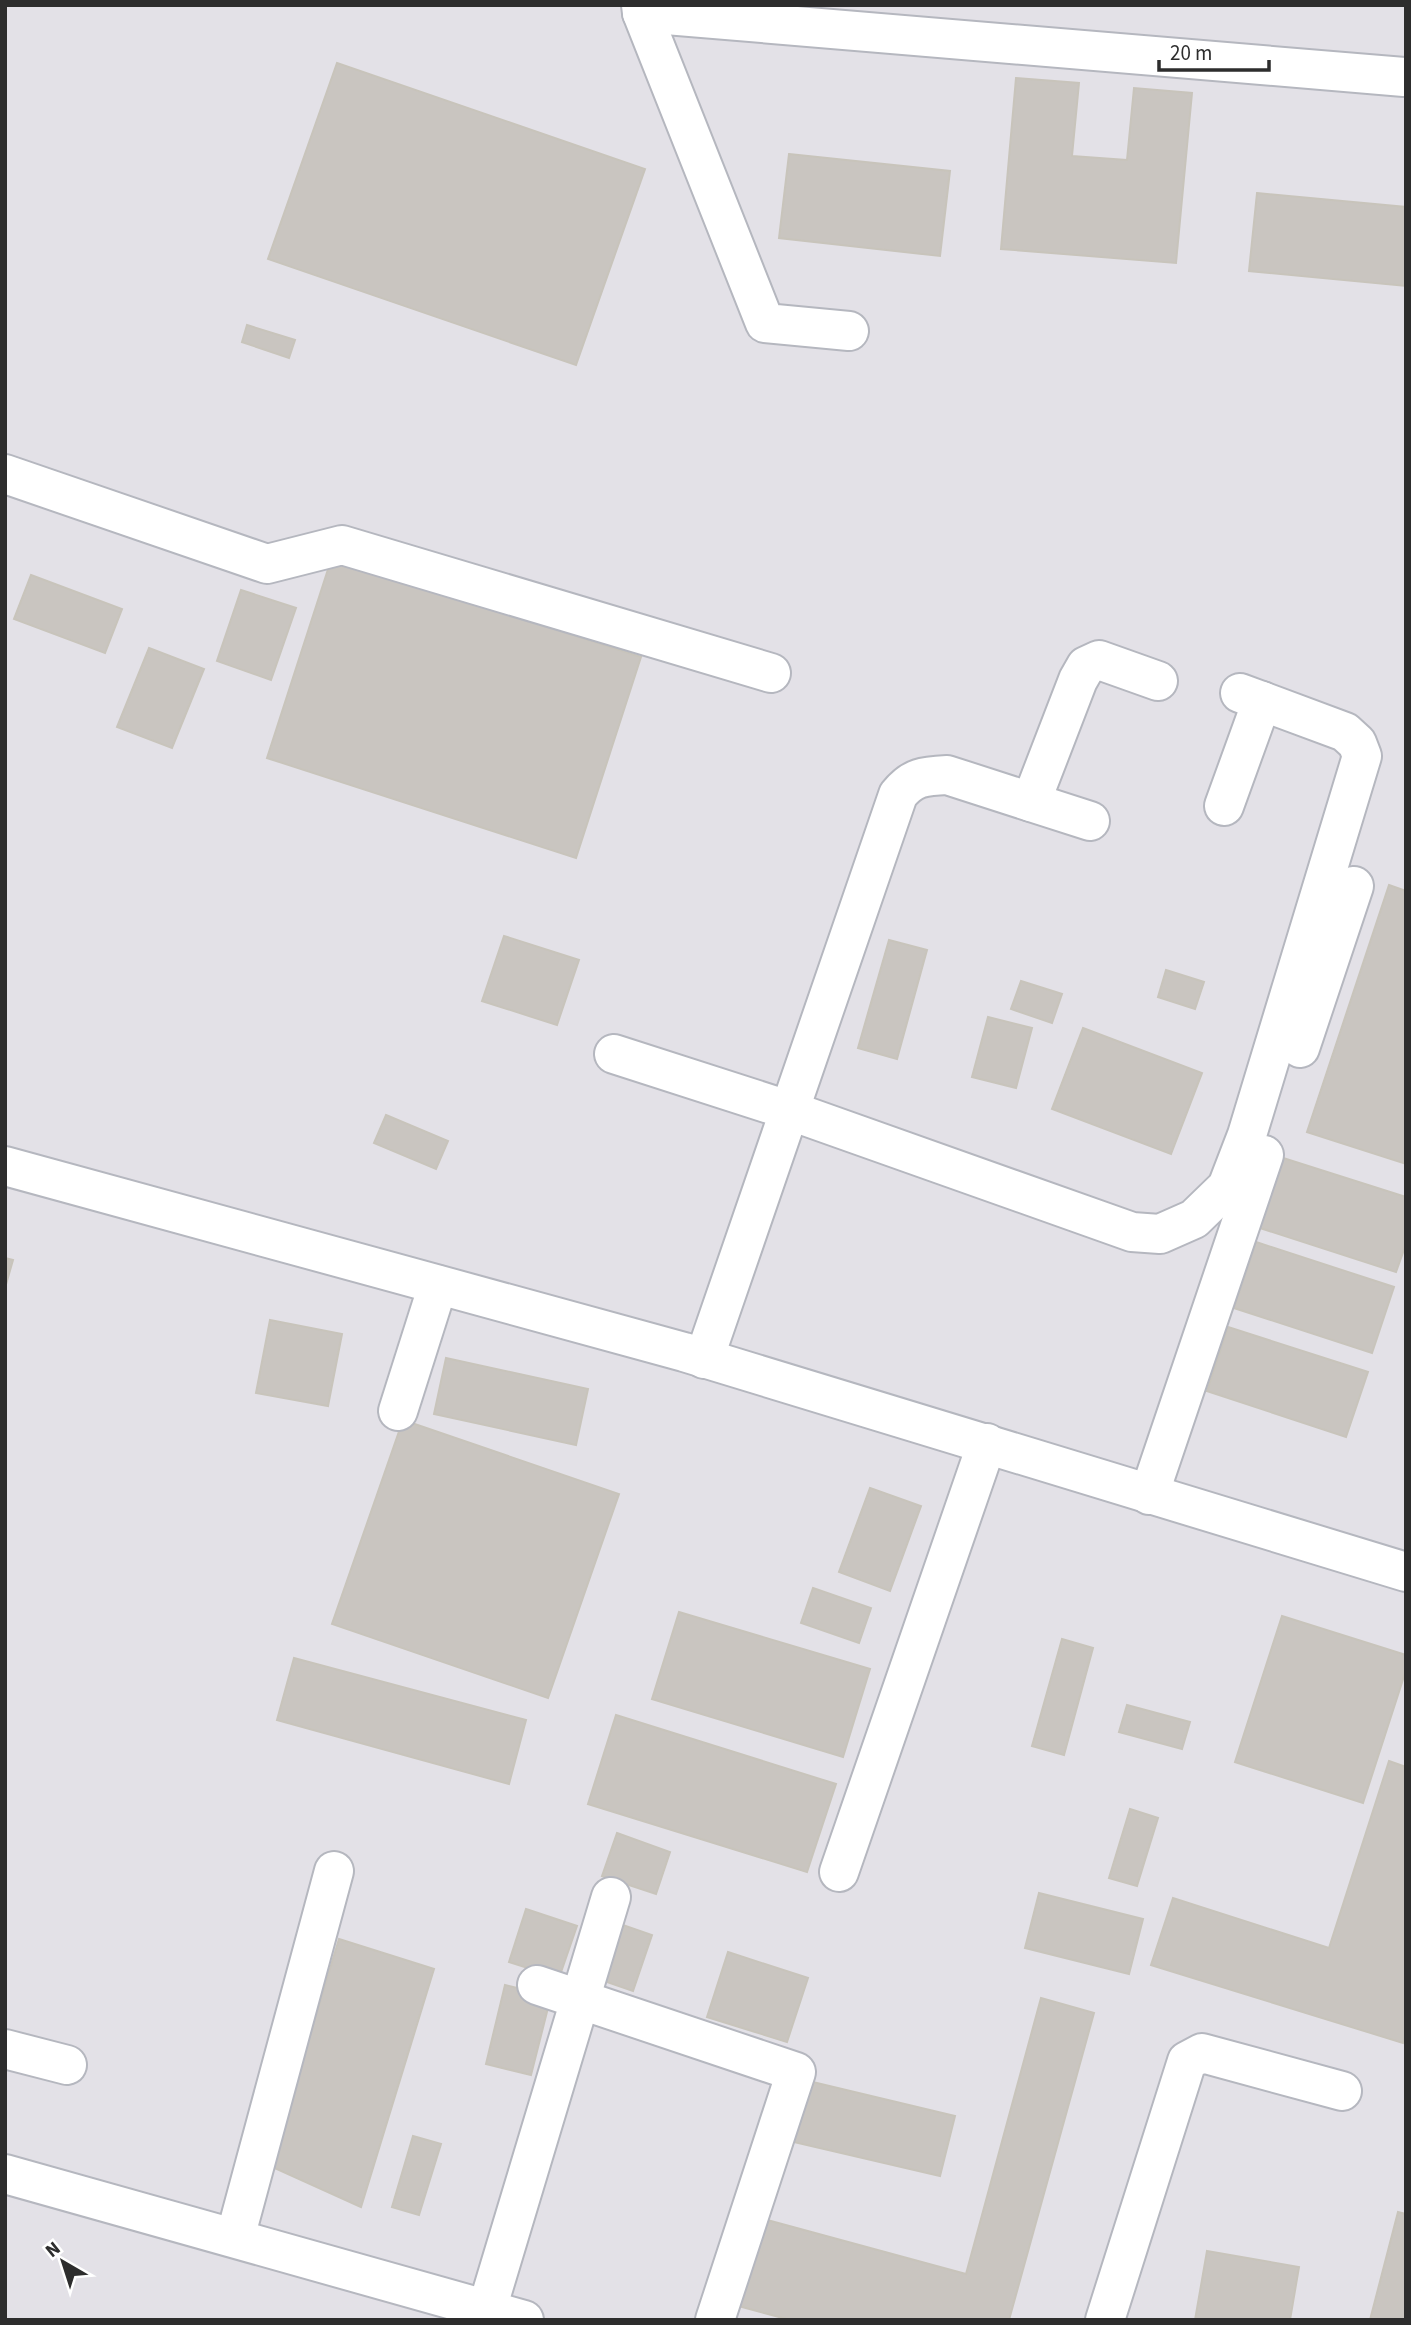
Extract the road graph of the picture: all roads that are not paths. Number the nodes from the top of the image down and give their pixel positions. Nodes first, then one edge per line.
1 (642, 9) edge
2 (1404, 77) edge
3 (849, 331) dead end
4 (5, 474) edge
5 (771, 673) dead end
6 (1158, 681) dead end
7 (1031, 802) junction
8 (1224, 806) dead end
9 (1090, 821) dead end
10 (1354, 886) dead end
11 (614, 1054) dead end
12 (791, 1111) junction
13 (5, 1166) edge
14 (439, 1285) junction
15 (704, 1359) junction
16 (398, 1410) dead end
17 (987, 1443) junction
18 (1149, 1495) junction
19 (1406, 1572) edge
20 (334, 1871) dead end
21 (839, 1872) dead end
22 (611, 1897) dead end
23 (537, 1985) dead end
24 (581, 2000) junction
25 (5, 2049) edge
26 (67, 2065) dead end
27 (1342, 2091) dead end
28 (5, 2174) edge
29 (235, 2238) junction
30 (487, 2309) junction
31 (524, 2320) edge
32 (715, 2320) edge
33 (1105, 2320) edge

1 - 2 street
1 - 3 street
4 - 5 street
6 - 7 street
7 - 9 street
7 - 12 street
8 - 12 street
10 - 18 street
11 - 12 street
12 - 15 street
13 - 14 street
14 - 15 street
14 - 16 street
15 - 17 street
17 - 18 street
17 - 21 street
18 - 19 street
20 - 29 street
22 - 24 street
23 - 24 street
24 - 30 street
24 - 32 street
25 - 26 street
27 - 33 street
28 - 29 street
29 - 30 street
30 - 31 street

